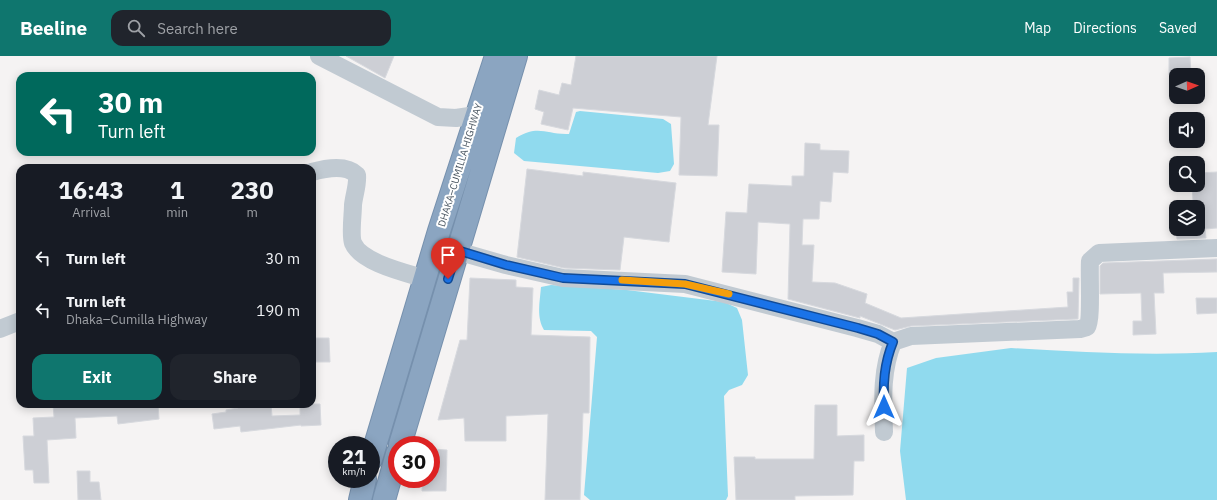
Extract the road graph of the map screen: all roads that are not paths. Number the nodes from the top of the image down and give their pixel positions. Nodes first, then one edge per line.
1 (319, 56) edge
2 (496, 56) edge
3 (516, 56) edge
4 (476, 115) junction
5 (316, 171) edge
6 (1217, 248) edge
7 (457, 250) junction
8 (426, 279) junction
9 (16, 323) edge
10 (0, 329) edge
11 (893, 342) junction
12 (884, 432) dead end
13 (378, 436) edge
14 (403, 436) edge
15 (388, 486) edge
16 (363, 488) edge
17 (360, 500) edge
18 (384, 500) edge

1 - 4 street
2 - 4 highway, DHAKA–CUMILLA HIGHWAY
3 - 7 highway
4 - 8 highway, DHAKA–CUMILLA HIGHWAY
5 - 8 street
6 - 11 street
7 - 11 street
7 - 14 highway
8 - 13 highway, DHAKA–CUMILLA HIGHWAY
9 - 10 street
11 - 12 street
15 - 18 highway
16 - 17 highway

